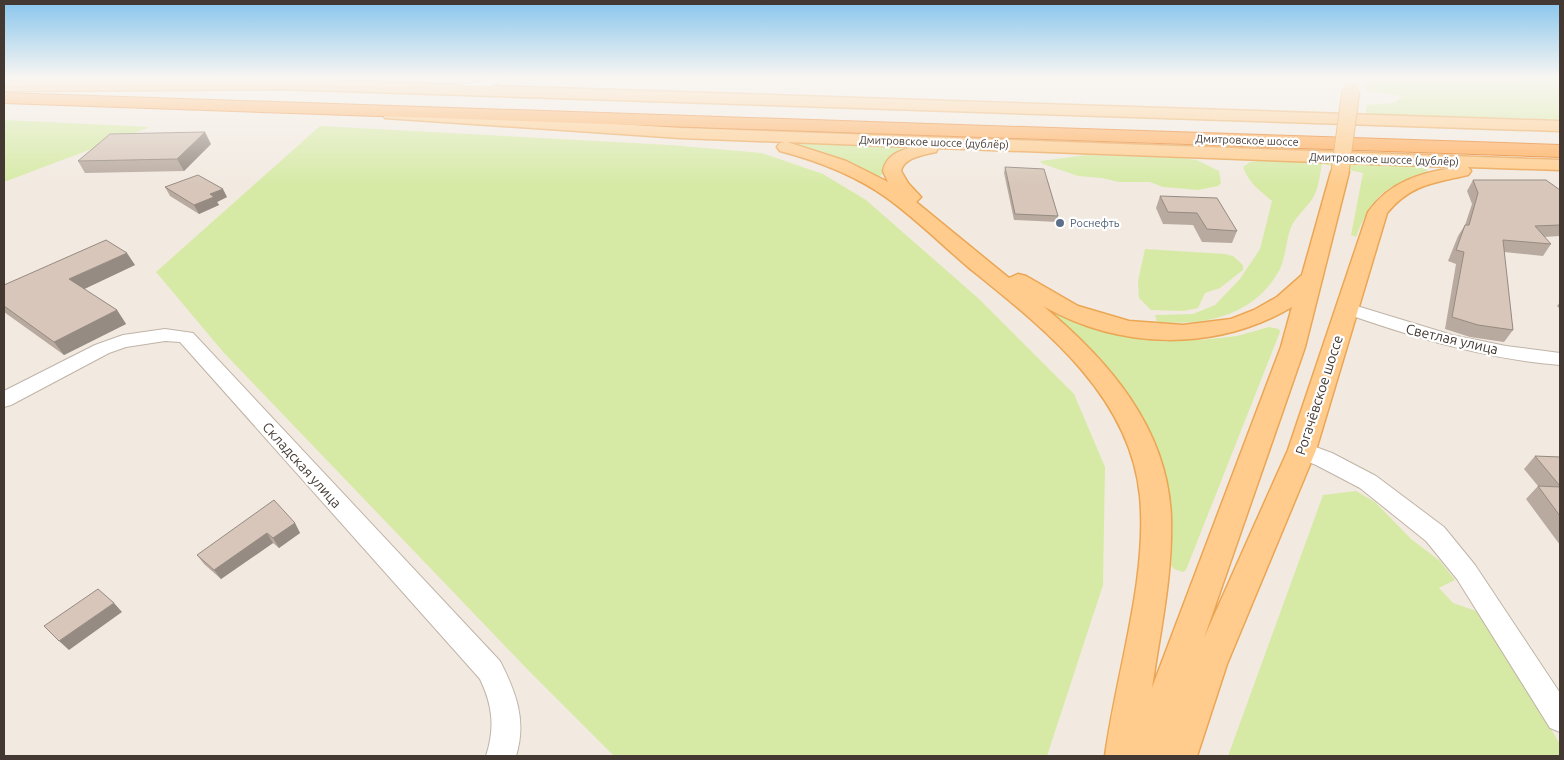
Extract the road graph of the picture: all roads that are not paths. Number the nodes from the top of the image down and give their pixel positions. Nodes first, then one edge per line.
1 (371, 113) edge
2 (442, 113) edge
3 (997, 113) edge
4 (1143, 113) edge
5 (1348, 113) edge
6 (1558, 129) edge
7 (680, 133) junction
8 (977, 144) junction
9 (1560, 151) edge
10 (1560, 165) edge
11 (1313, 276) junction
12 (1347, 308) junction
13 (1560, 359) edge
14 (4, 400) edge
15 (1302, 450) junction
16 (1560, 718) edge
17 (501, 756) edge
18 (1124, 756) edge
19 (1145, 756) edge
20 (1178, 756) edge

1 - 7 main road, Дмитровское шоссе (дублёр)
2 - 9 highway, Дмитровское шоссе
3 - 6 highway, Дмитровское шоссе
4 - 6 main road
5 - 11 main road, bridge
7 - 8 main road, Дмитровское шоссе (дублёр)
7 - 18 main road
8 - 10 main road, Дмитровское шоссе (дублёр)
8 - 11 main road
10 - 12 main road, Рогачёвское шоссе
11 - 19 main road
12 - 13 street, Светлая улица
12 - 15 main road, Рогачёвское шоссе
14 - 17 street, Складская улица
15 - 16 street
15 - 20 main road, Рогачёвское шоссе

